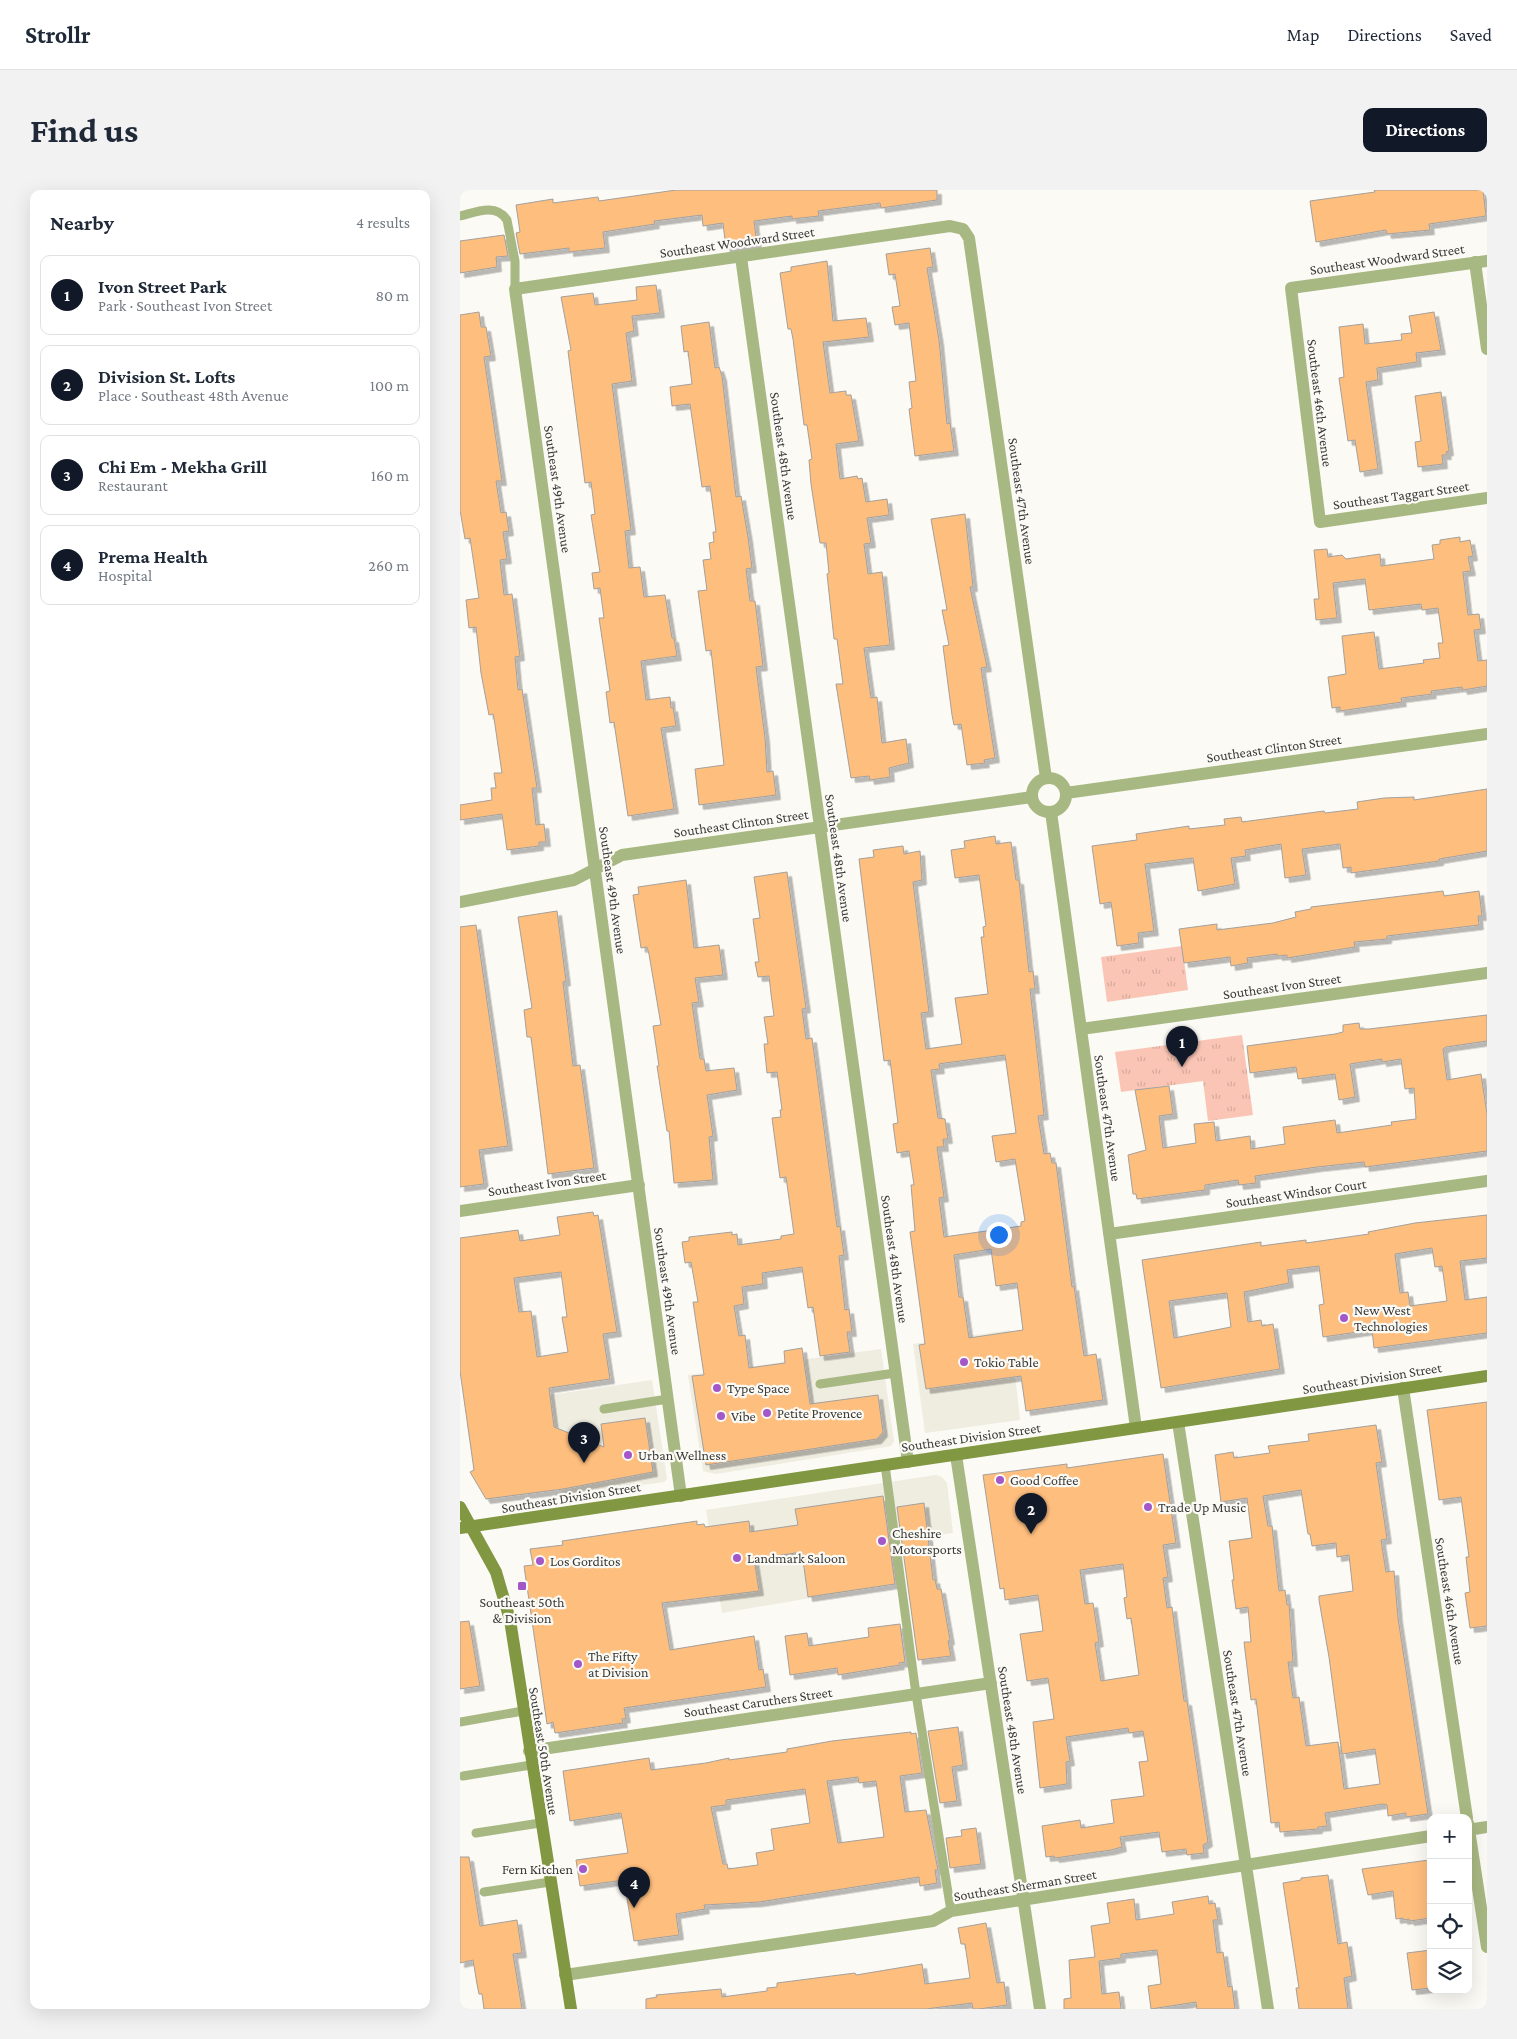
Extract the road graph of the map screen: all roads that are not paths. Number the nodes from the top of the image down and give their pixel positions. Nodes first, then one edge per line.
1 (460, 216) edge
2 (963, 229) joint
3 (741, 257) junction
4 (1481, 261) edge
5 (1291, 288) joint
6 (514, 289) junction
7 (1487, 349) edge
8 (1487, 498) edge
9 (1320, 522) joint
10 (1487, 734) edge
11 (1046, 778) junction
12 (1066, 793) junction
13 (1032, 797) junction
14 (1051, 812) junction
15 (820, 827) junction
16 (595, 868) junction
17 (460, 902) edge
18 (1487, 973) edge
19 (1081, 1029) junction
20 (1487, 1182) edge
21 (639, 1186) junction
22 (460, 1211) edge
23 (1109, 1234) junction
24 (895, 1373) junction
25 (1487, 1376) edge
26 (820, 1384) dead end
27 (1403, 1388) junction
28 (668, 1399) junction
29 (604, 1409) dead end
30 (1178, 1422) junction
31 (1136, 1428) junction
32 (956, 1455) junction
33 (908, 1462) junction
34 (885, 1465) junction
35 (681, 1496) junction
36 (460, 1507) edge
37 (466, 1527) edge
38 (991, 1683) junction
39 (916, 1694) junction
40 (523, 1711) junction
41 (460, 1722) edge
42 (529, 1751) junction
43 (531, 1765) junction
44 (463, 1776) dead end
45 (1466, 1814) edge
46 (540, 1823) junction
47 (1472, 1825) edge
48 (1487, 1827) edge
49 (476, 1833) dead end
50 (1427, 1837) edge
51 (1472, 1851) edge
52 (1246, 1863) junction
53 (550, 1882) junction
54 (484, 1892) dead end
55 (1024, 1899) junction
56 (951, 1911) junction
57 (1487, 1947) edge
58 (565, 1975) junction
59 (571, 2009) edge
60 (1040, 2009) edge
61 (1268, 2009) edge

1 - 6 lane
2 - 3 street, Southeast Woodward Street
2 - 11 street, Southeast 47th Avenue
3 - 6 street, Southeast Woodward Street
3 - 15 street, Southeast 48th Avenue
4 - 5 street, Southeast Woodward Street
4 - 7 street
5 - 9 street, Southeast 46th Avenue
6 - 16 street, Southeast 49th Avenue
8 - 9 street, Southeast Taggart Street
10 - 12 street, Southeast Clinton Street
11 - 12 street
11 - 13 street
12 - 14 street
13 - 14 street
13 - 15 street, Southeast Clinton Street
14 - 19 street, Southeast 47th Avenue
15 - 16 street, Southeast Clinton Street
15 - 24 street, Southeast 48th Avenue
16 - 17 street, Southeast Clinton Street
16 - 21 street, Southeast 49th Avenue
18 - 19 street, Southeast Ivon Street
19 - 23 street, Southeast 47th Avenue
20 - 23 street, Southeast Windsor Court
21 - 22 street, Southeast Ivon Street
21 - 28 street, Southeast 49th Avenue
23 - 31 street, Southeast 47th Avenue
24 - 26 lane
24 - 33 street, Southeast 48th Avenue
25 - 27 main road, Southeast Division Street
27 - 30 main road, Southeast Division Street
27 - 45 street, Southeast 46th Avenue
28 - 29 lane
28 - 35 street, Southeast 49th Avenue
30 - 31 main road, Southeast Division Street
30 - 52 street, Southeast 47th Avenue
31 - 32 main road, Southeast Division Street
32 - 33 main road, Southeast Division Street
32 - 38 street, Southeast 48th Avenue
33 - 34 main road, Southeast Division Street
34 - 35 main road, Southeast Division Street
34 - 39 lane
35 - 37 main road, Southeast Division Street
36 - 37 main road, Southeast 50th Avenue
37 - 40 main road, Southeast 50th Avenue
38 - 39 street, Southeast Caruthers Street
38 - 55 street, Southeast 48th Avenue
39 - 42 street, Southeast Caruthers Street
39 - 56 lane
40 - 41 lane
40 - 42 main road, Southeast 50th Avenue
42 - 43 main road, Southeast 50th Avenue
43 - 44 lane
43 - 46 main road, Southeast 50th Avenue
46 - 49 lane
46 - 53 main road, Southeast 50th Avenue
47 - 48 street
50 - 52 street, Southeast Sherman Street
51 - 57 street, Southeast 46th Avenue
52 - 55 street, Southeast Sherman Street
52 - 61 street, Southeast 47th Avenue
53 - 54 lane
53 - 58 main road, Southeast 50th Avenue
55 - 56 street, Southeast Sherman Street
55 - 60 street, Southeast 48th Avenue
56 - 58 street, Southeast Sherman Street
58 - 59 main road, Southeast 50th Avenue

